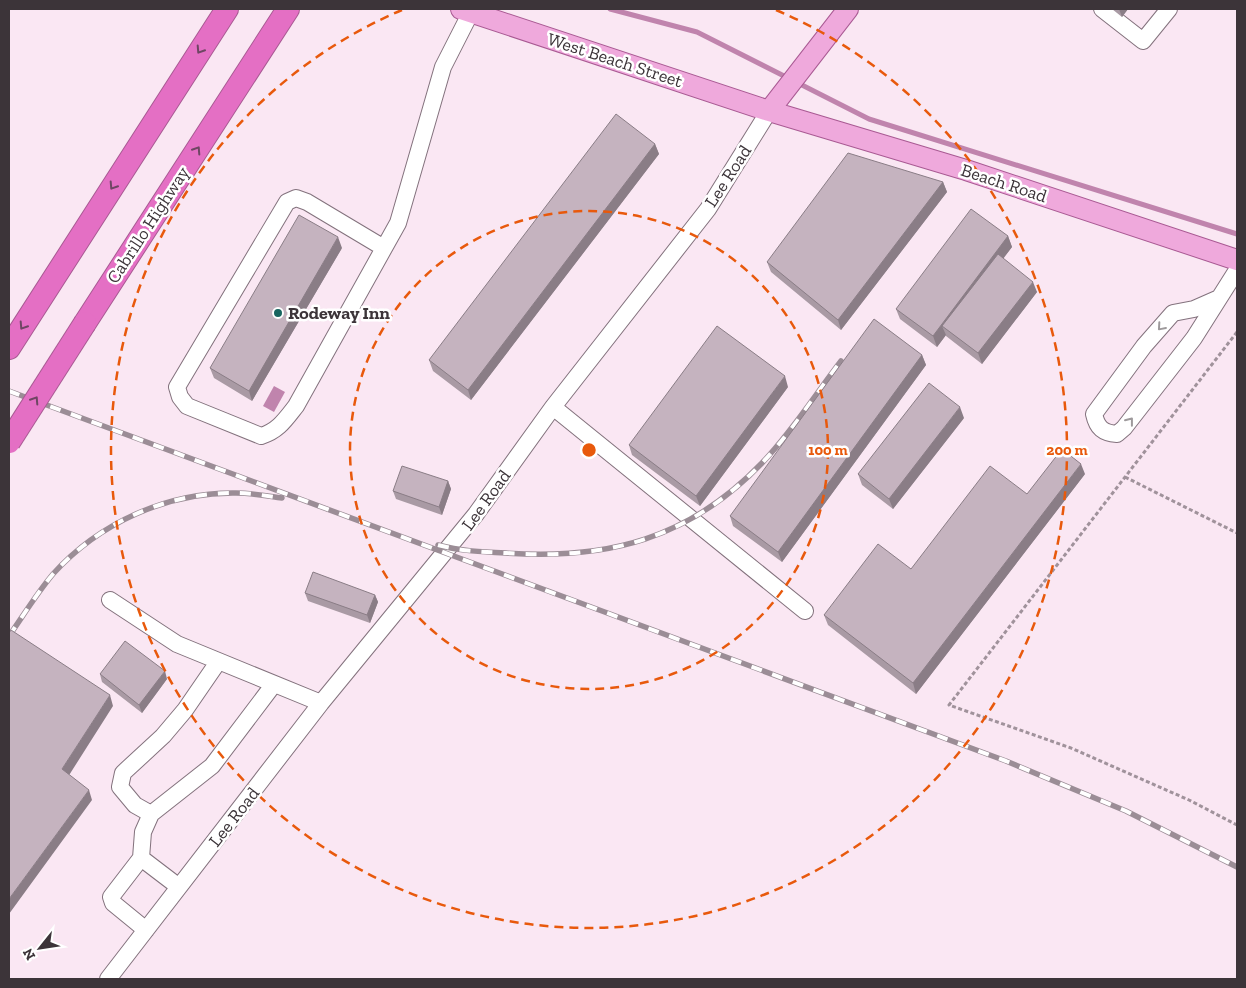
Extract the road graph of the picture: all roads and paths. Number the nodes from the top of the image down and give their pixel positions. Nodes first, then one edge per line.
1 (227, 9) edge
2 (848, 9) edge
3 (1102, 9) edge
4 (1169, 9) edge
5 (466, 10) edge
6 (286, 11) edge
7 (769, 111) junction
8 (384, 248) junction
9 (1237, 260) edge
10 (1237, 270) edge
11 (1219, 298) junction
12 (1237, 332) edge
13 (9, 348) edge
14 (552, 407) junction
15 (9, 442) edge
16 (1125, 477) junction
17 (1237, 533) edge
18 (110, 600) dead end
19 (805, 611) dead end
20 (218, 662) junction
21 (274, 684) junction
22 (321, 703) junction
23 (151, 814) junction
24 (1237, 825) edge
25 (141, 858) junction
26 (179, 887) junction
27 (146, 930) junction
28 (108, 979) edge

1 -> 13 highway
2 - 7 main road, Lee Road
3 - 4 street
5 - 7 main road, West Beach Street
5 - 8 street
15 -> 6 highway, Cabrillo Highway, bridge
7 - 9 main road, Beach Road
7 - 14 street, Lee Road
8 - 8 street
10 - 11 street
11 -> 11 street
12 - 16 path
14 - 19 street
14 - 22 street, Lee Road
16 - 17 path
16 - 24 path
18 - 20 street
20 - 21 street
20 - 23 street
21 - 22 street
21 - 23 street
22 - 26 street, Lee Road
23 - 25 street
25 - 26 street
25 - 27 street
26 - 27 street, Lee Road
27 - 28 street, Lee Road

